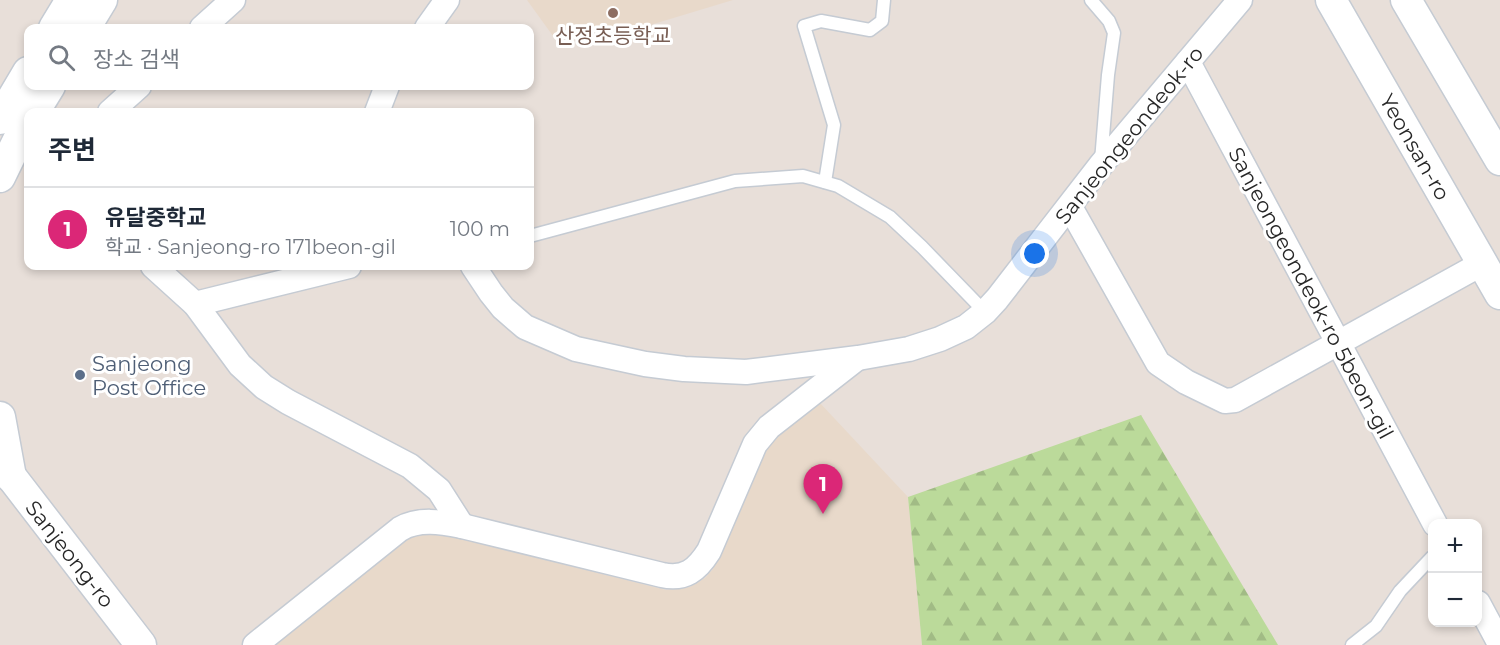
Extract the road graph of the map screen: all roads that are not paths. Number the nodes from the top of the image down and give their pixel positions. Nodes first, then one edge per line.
1 (72, 0) edge
2 (102, 0) edge
3 (233, 0) edge
4 (447, 0) edge
5 (884, 0) edge
6 (1091, 0) edge
7 (1239, 0) edge
8 (1331, 0) edge
9 (1406, 0) edge
10 (57, 24) edge
11 (87, 24) edge
12 (206, 24) edge
13 (430, 24) edge
14 (1188, 62) junction
15 (26, 90) edge
16 (47, 90) edge
17 (135, 90) edge
18 (385, 90) edge
19 (24, 108) edge
20 (24, 108) edge
21 (35, 108) edge
22 (115, 108) edge
23 (378, 108) edge
24 (22, 126) edge
25 (1500, 160) edge
26 (1100, 166) junction
27 (2, 174) edge
28 (825, 182) junction
29 (0, 199) edge
30 (1070, 207) junction
31 (534, 235) edge
32 (1482, 263) junction
33 (157, 270) edge
34 (333, 270) edge
35 (476, 270) edge
36 (1500, 294) edge
37 (195, 304) junction
38 (985, 312) junction
39 (1339, 344) junction
40 (858, 358) junction
41 (0, 417) edge
42 (4, 471) edge
43 (1432, 519) edge
44 (462, 526) junction
45 (1428, 561) edge
46 (1482, 610) edge
47 (1500, 644) edge
48 (141, 645) edge
49 (255, 645) edge
50 (1352, 645) edge

1 - 10 street
2 - 11 street
3 - 12 street
4 - 13 street
5 - 28 lane
6 - 26 lane
7 - 14 street, Sanjeongeondeok-ro
8 - 32 street, Yeonsan-ro
9 - 25 street
14 - 26 street, Sanjeongeondeok-ro
14 - 39 street, Sanjeongeondeok-ro 5beon-gil
15 - 19 street
16 - 21 street
17 - 22 street
18 - 23 street
20 - 24 street
24 - 27 street
26 - 30 street, Sanjeongeondeok-ro
27 - 29 street
28 - 31 lane
28 - 38 lane
30 - 38 street, Sanjeongeondeok-ro
30 - 39 street
32 - 36 street, Yeonsan-ro
32 - 39 street
33 - 37 street
34 - 37 street
35 - 40 street, Sanjeongeondeok-ro
37 - 44 street
38 - 40 street, Sanjeongeondeok-ro
39 - 43 street, Sanjeongeondeok-ro 5beon-gil
40 - 44 street
41 - 42 street
42 - 48 street, Sanjeong-ro
44 - 49 street
45 - 50 lane
46 - 47 street

